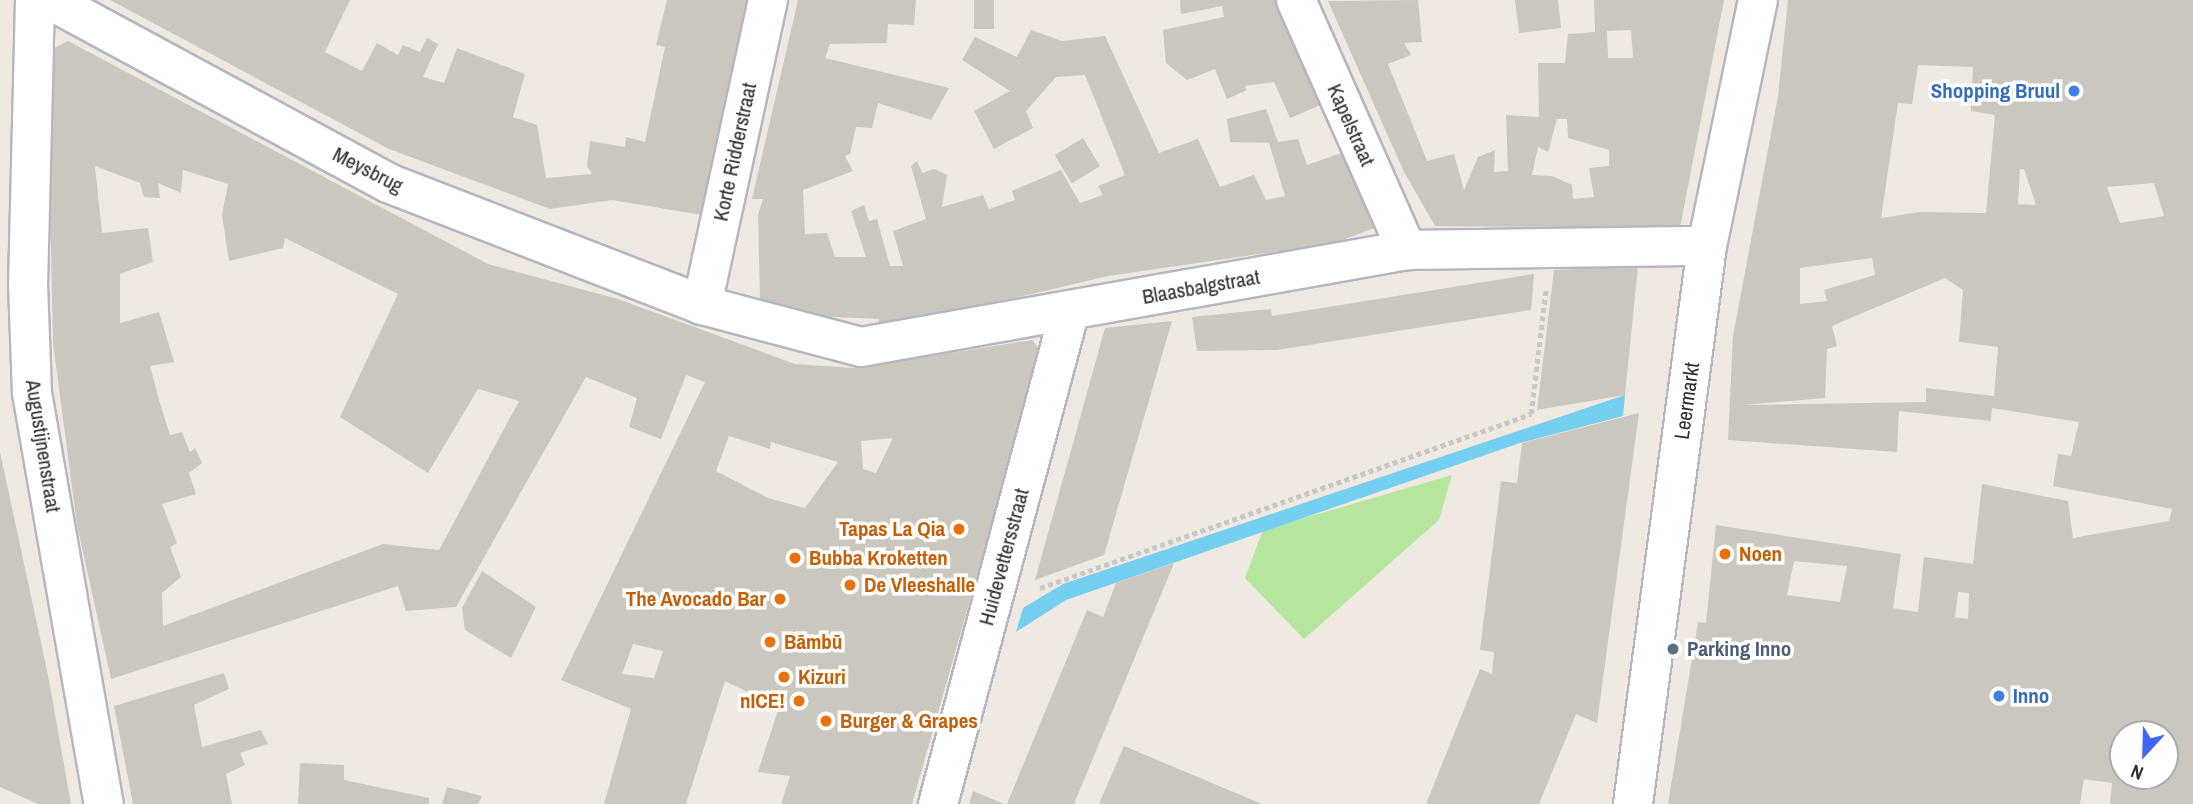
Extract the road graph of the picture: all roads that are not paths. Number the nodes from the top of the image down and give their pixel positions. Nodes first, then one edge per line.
1 (35, 0) edge
2 (50, 0) edge
3 (768, 0) edge
4 (1296, 0) edge
5 (1758, 0) edge
6 (1707, 246) junction
7 (1407, 250) junction
8 (702, 304) junction
9 (1070, 310) junction
10 (104, 804) edge
11 (938, 804) edge
12 (1633, 804) edge

1 - 10 street, Augustijnenstraat
2 - 8 street, Meysbrug
3 - 8 street, Korte Ridderstraat
4 - 7 street, Kapelstraat
5 - 6 street, Leermarkt
6 - 7 street, Blaasbalgstraat
6 - 12 street, Leermarkt
7 - 9 street, Blaasbalgstraat
8 - 9 street, Blaasbalgstraat
9 - 11 street, Huidevettersstraat

